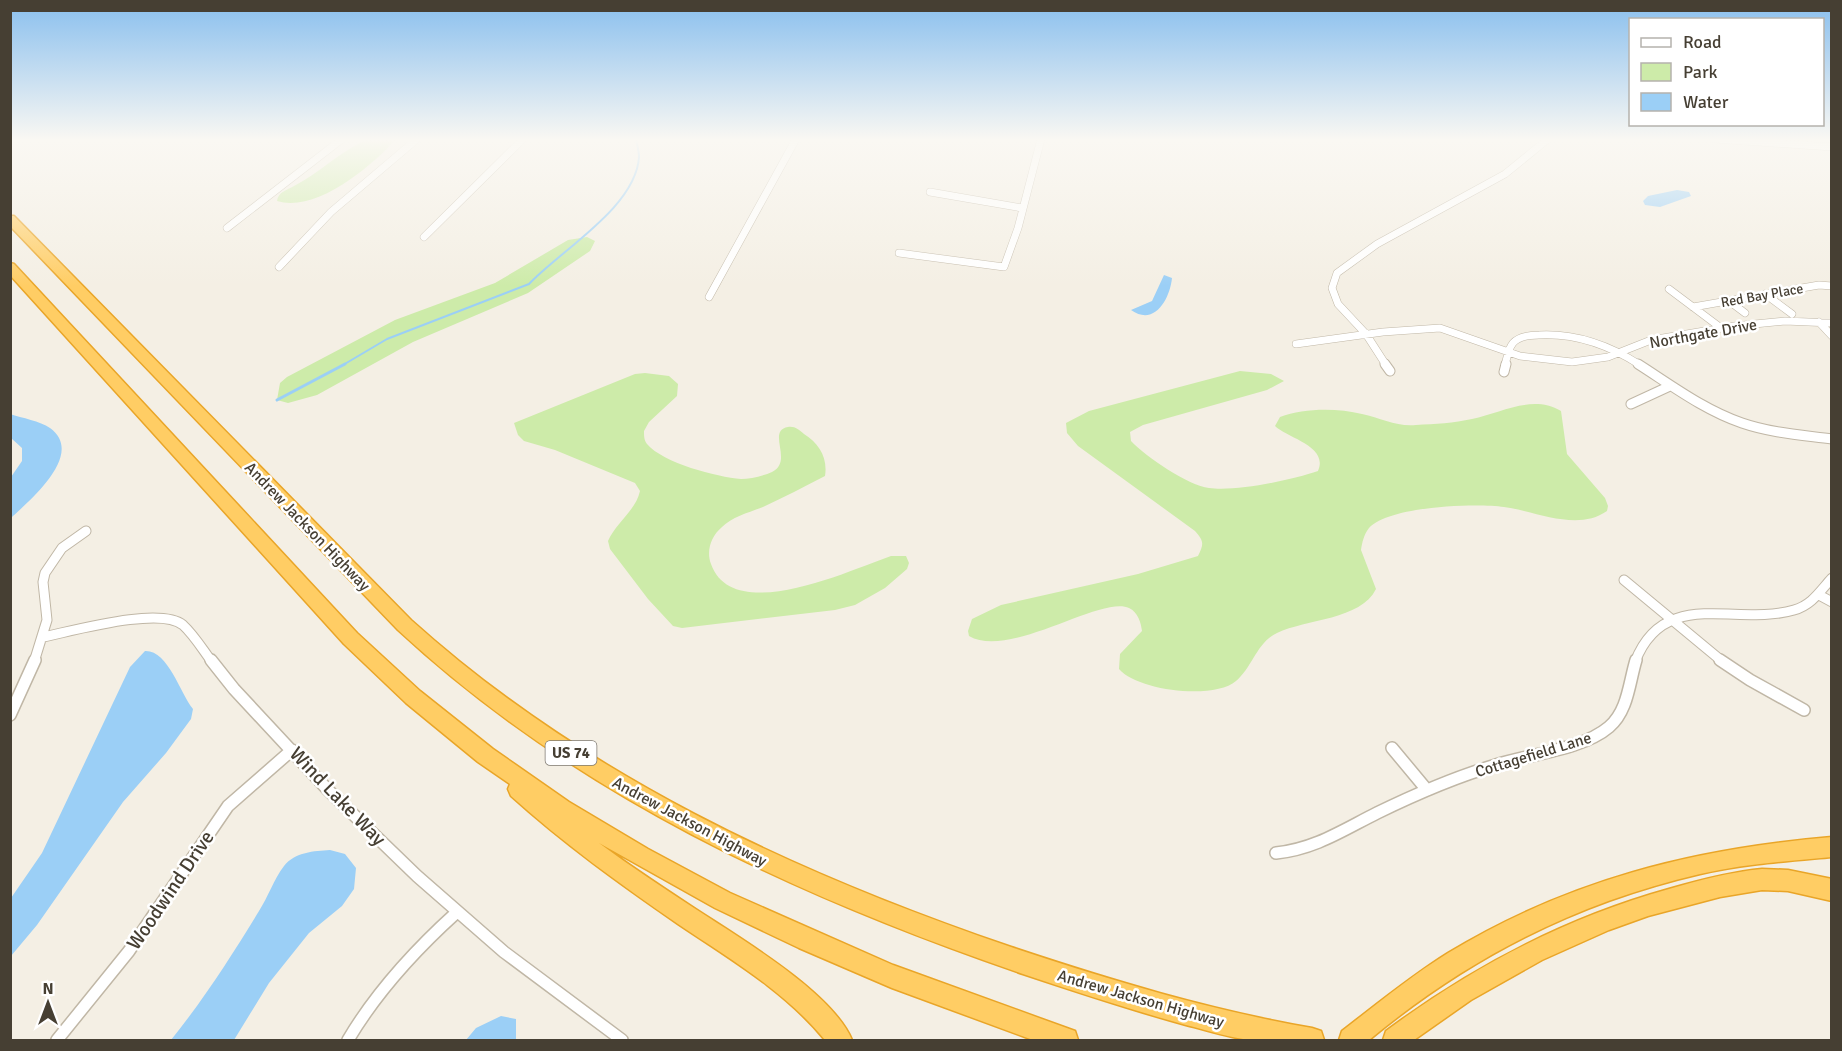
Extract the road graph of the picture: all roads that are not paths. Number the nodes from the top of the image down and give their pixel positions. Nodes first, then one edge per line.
1 (279, 188) edge
2 (359, 188) edge
3 (473, 188) edge
4 (769, 188) edge
5 (1027, 188) edge
6 (1482, 188) edge
7 (930, 192) dead end
8 (1022, 208) junction
9 (10, 219) edge
10 (227, 228) dead end
11 (424, 237) dead end
12 (899, 253) dead end
13 (10, 267) edge
14 (279, 267) dead end
15 (1832, 286) edge
16 (1669, 289) dead end
17 (1765, 294) junction
18 (709, 297) dead end
19 (1729, 301) junction
20 (1693, 307) junction
21 (1745, 313) dead end
22 (1792, 314) dead end
23 (1819, 322) junction
24 (1832, 323) edge
25 (1721, 328) junction
26 (1366, 334) junction
27 (1832, 336) edge
28 (1296, 344) dead end
29 (1508, 353) junction
30 (1619, 354) junction
31 (1390, 371) dead end
32 (1504, 372) dead end
33 (1670, 386) junction
34 (1631, 404) dead end
35 (1832, 439) edge
36 (86, 531) dead end
37 (1832, 578) edge
38 (1624, 580) dead end
39 (1819, 595) junction
40 (1832, 602) edge
41 (1670, 621) junction
42 (43, 637) junction
43 (1804, 710) dead end
44 (10, 715) edge
45 (474, 748) junction
46 (1392, 748) dead end
47 (292, 750) junction
48 (1427, 790) junction
49 (1832, 847) edge
50 (1276, 853) dead end
51 (1832, 891) edge
52 (456, 913) junction
53 (57, 1041) edge
54 (348, 1041) edge
55 (622, 1041) edge
56 (840, 1041) edge
57 (1066, 1041) edge
58 (1312, 1041) edge
59 (1351, 1041) edge
60 (1395, 1041) edge

1 - 10 street
2 - 14 street
3 - 11 street
4 - 18 street
5 - 8 street
6 - 26 street
7 - 8 street
8 - 12 street
9 - 58 highway, Andrew Jackson Highway / US 74
13 - 45 highway
15 - 17 street, Red Bay Place
16 - 20 street
17 - 19 street, Red Bay Place
17 - 22 street
19 - 20 street, Red Bay Place
19 - 21 street
20 - 25 street
23 - 24 street, Northgate Drive
23 - 25 street, Northgate Drive
23 - 27 street
25 - 30 street, Northgate Drive
26 - 28 street, Northgate Drive
26 - 29 street, Northgate Drive
26 - 31 street
29 - 30 street, Northgate Drive
29 - 30 street
29 - 32 street
30 - 33 street
33 - 34 street
33 - 35 street
36 - 42 street
37 - 39 street, Cottagefield Lane
38 - 41 street
39 - 40 street
39 - 41 street, Cottagefield Lane
41 - 43 street
41 - 48 street, Cottagefield Lane
42 - 44 street
42 - 47 street, Wind Lake Way
45 - 56 highway
45 - 57 highway
46 - 48 street
47 - 52 street, Wind Lake Way
47 - 53 street, Woodwind Drive
48 - 50 street, Cottagefield Lane
49 - 59 highway
51 - 60 highway
52 - 54 street
52 - 55 street, Wind Lake Way

